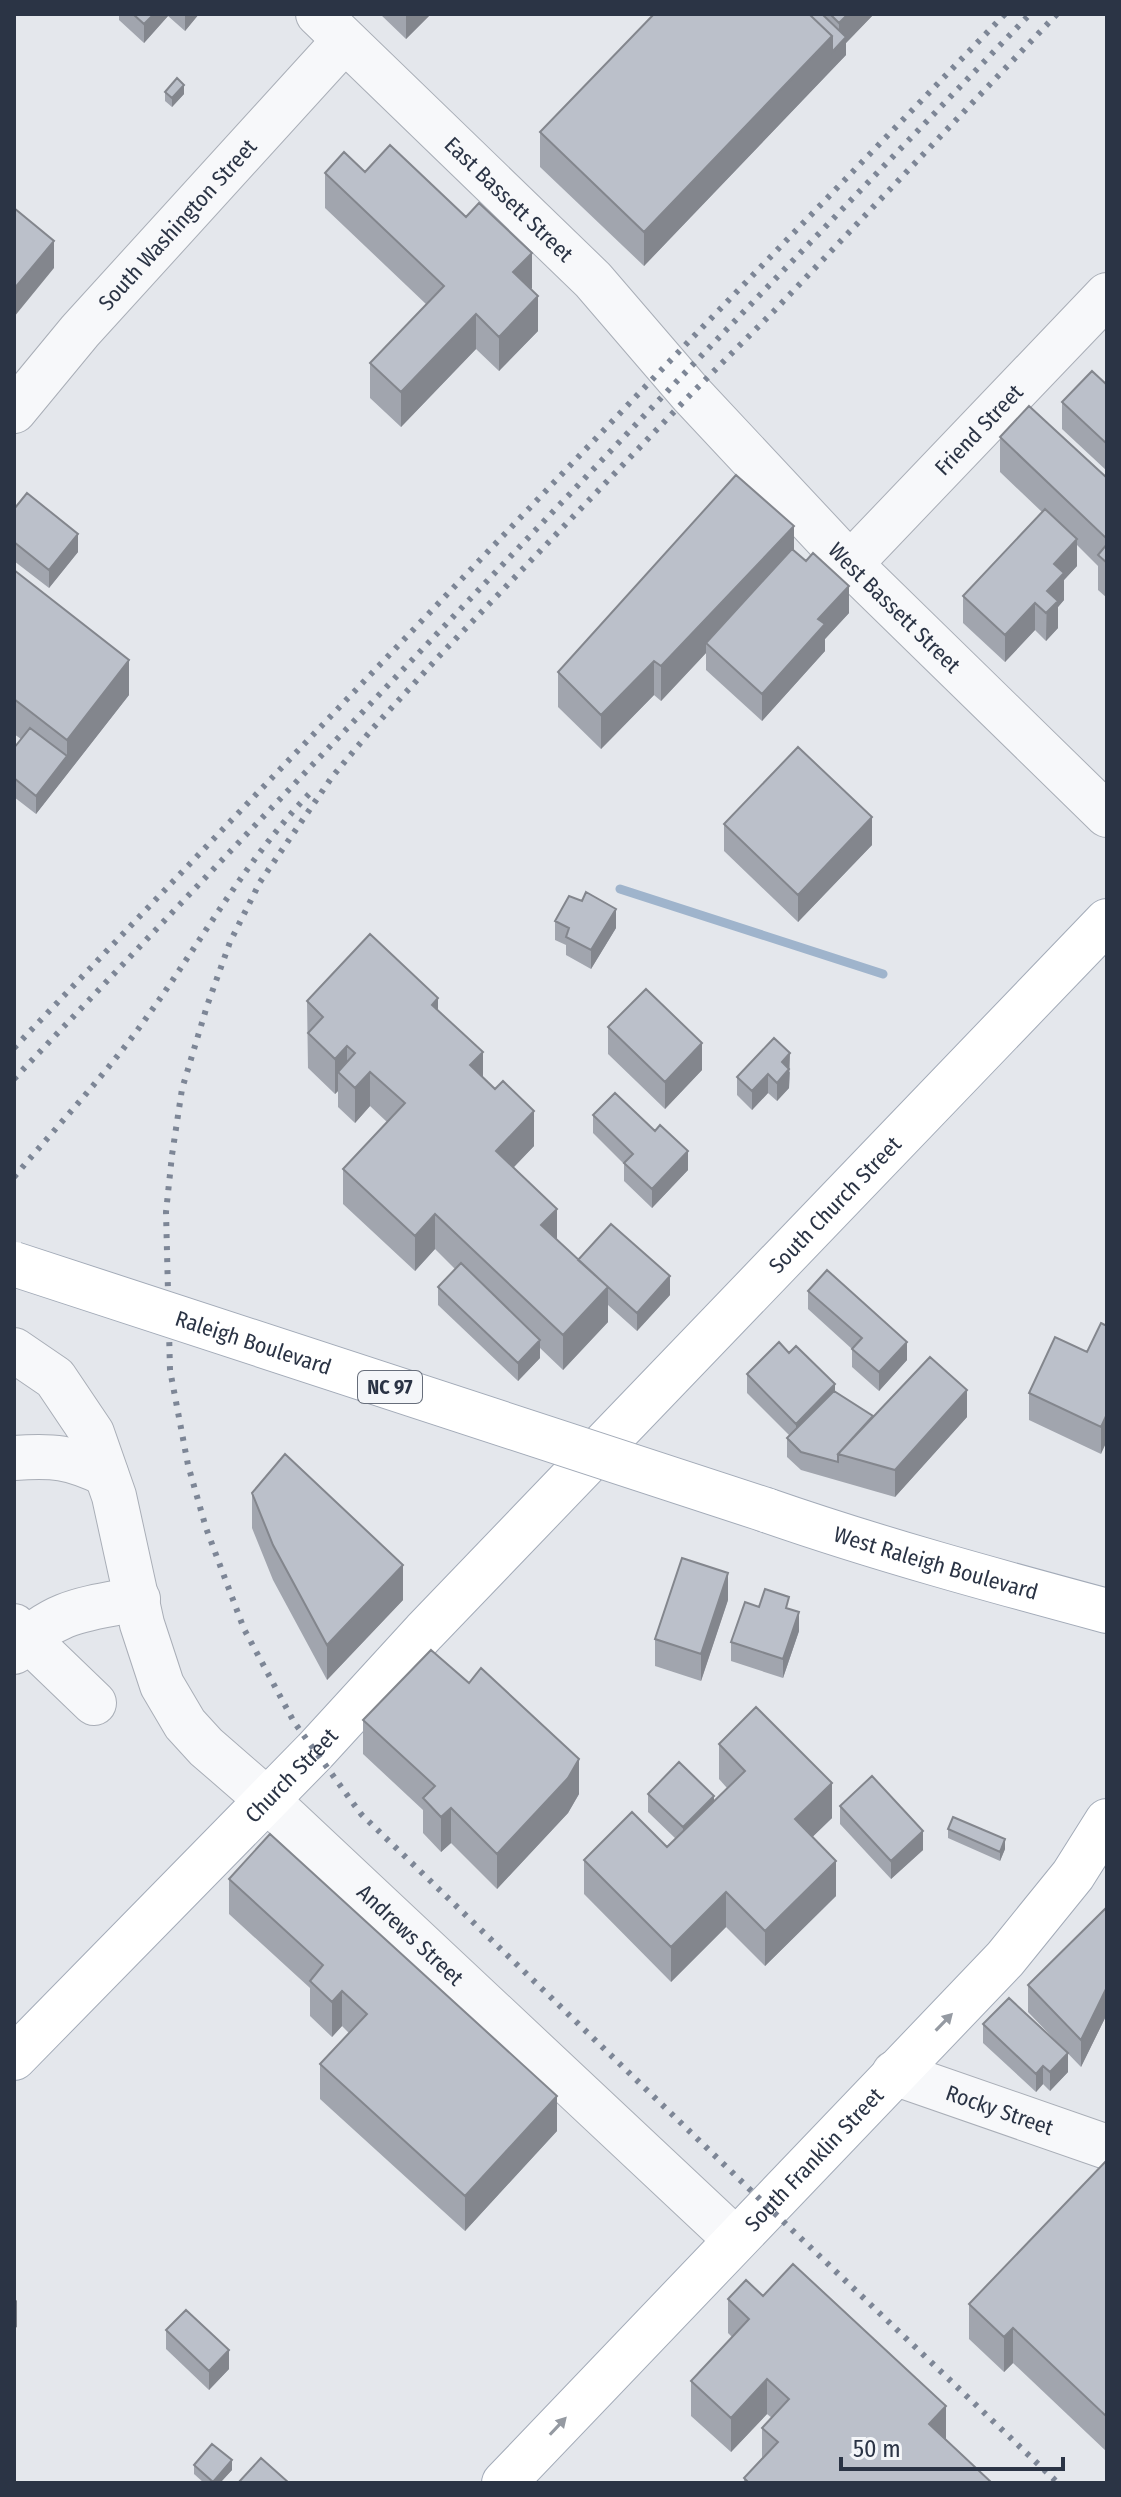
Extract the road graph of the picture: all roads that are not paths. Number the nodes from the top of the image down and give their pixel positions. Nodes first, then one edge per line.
1 (331, 27) edge
2 (1107, 295) edge
3 (691, 394) joint
4 (14, 411) edge
5 (850, 564) junction
6 (1107, 815) edge
7 (1107, 921) edge
8 (14, 1264) edge
9 (14, 1350) edge
10 (14, 1458) edge
11 (106, 1474) junction
12 (563, 1488) joint
13 (766, 1510) joint
14 (138, 1599) junction
15 (1107, 1611) edge
16 (18, 1639) edge
17 (94, 1703) dead end
18 (266, 1799) junction
19 (1107, 1821) edge
20 (14, 2058) edge
21 (894, 2073) junction
22 (1107, 2147) edge
23 (735, 2239) junction
24 (504, 2483) edge

1 - 3 street, East Bassett Street
1 - 4 street, South Washington Street
2 - 5 street, Friend Street
3 - 5 street, West Bassett Street
5 - 6 street, West Bassett Street
7 - 12 main road, South Church Street
8 - 13 main road, Raleigh Boulevard / NC 97, bridge
9 - 11 street, Andrews Street
10 - 11 street
11 - 14 street, Andrews Street
12 - 18 main road, Church Street
13 - 15 main road, West Raleigh Boulevard / NC 97
14 - 16 street
14 - 18 street, Andrews Street
16 - 17 street
18 - 20 main road, Church Street
18 - 23 street, Andrews Street
21 -> 19 main road, South Franklin Street
21 - 22 street, Rocky Street
21 - 23 main road, South Franklin Street
24 -> 23 main road, South Franklin Street

